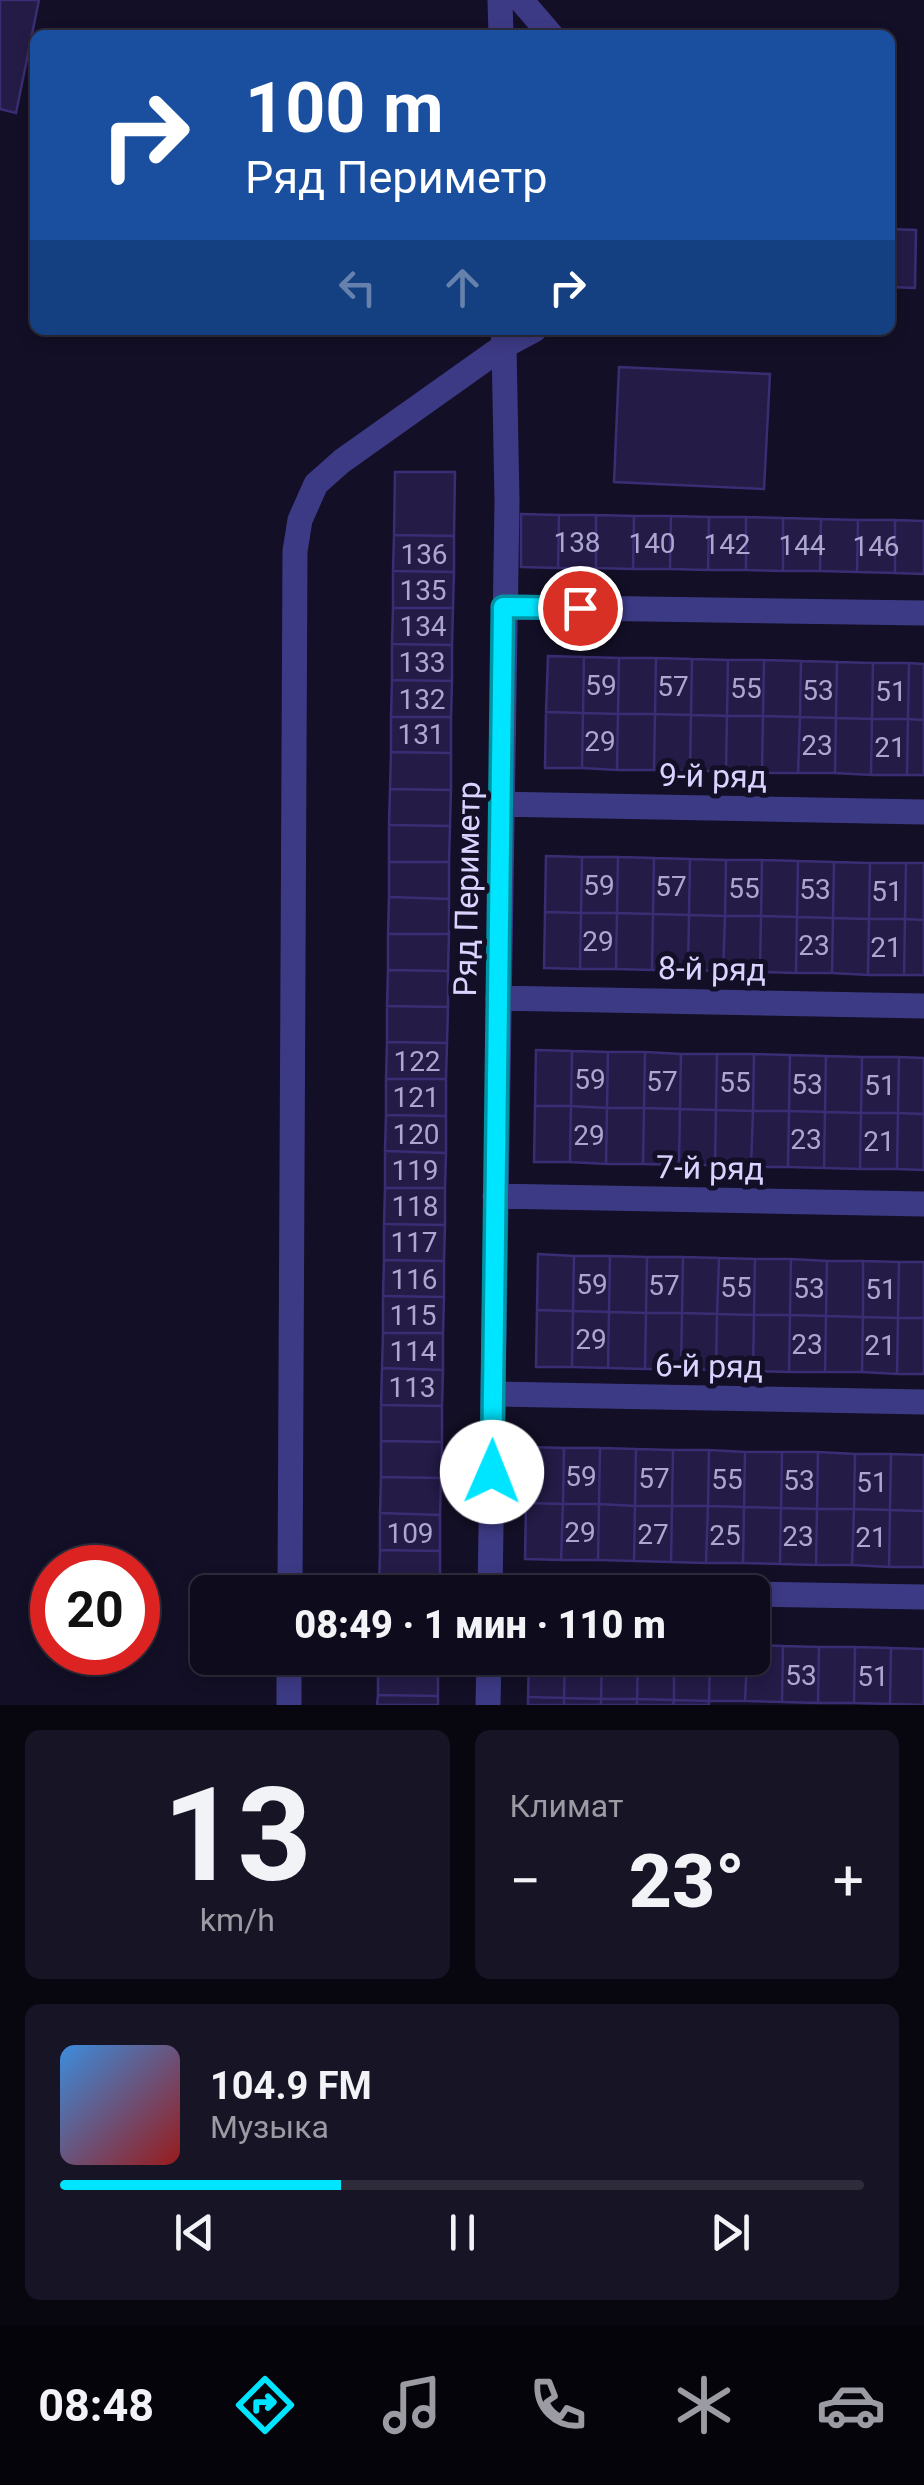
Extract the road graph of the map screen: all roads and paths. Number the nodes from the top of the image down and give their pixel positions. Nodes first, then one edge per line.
1 (500, 0) edge
2 (521, 0) edge
3 (501, 30) edge
4 (547, 30) edge
5 (504, 338) edge
6 (503, 607) junction
7 (924, 613) edge
8 (501, 804) junction
9 (924, 812) edge
10 (498, 998) junction
11 (924, 1006) edge
12 (496, 1196) junction
13 (924, 1204) edge
14 (493, 1394) junction
15 (924, 1402) edge
16 (290, 1575) edge
17 (490, 1575) edge
18 (770, 1594) edge
19 (924, 1598) edge
20 (289, 1675) edge
21 (489, 1675) edge
22 (289, 1705) edge
23 (488, 1705) edge

1 - 3 street
2 - 4 street
5 - 6 street, Ряд Периметр
5 - 16 street
6 - 7 street
6 - 8 street, Ряд Периметр
8 - 9 street, 9-й ряд
8 - 10 street, Ряд Периметр
10 - 11 street, 8-й ряд
10 - 12 street, Ряд Периметр
12 - 13 street, 7-й ряд
12 - 14 street, Ряд Периметр
14 - 15 street, 6-й ряд
14 - 17 street, Ряд Периметр
18 - 19 street
20 - 22 street
21 - 23 street

